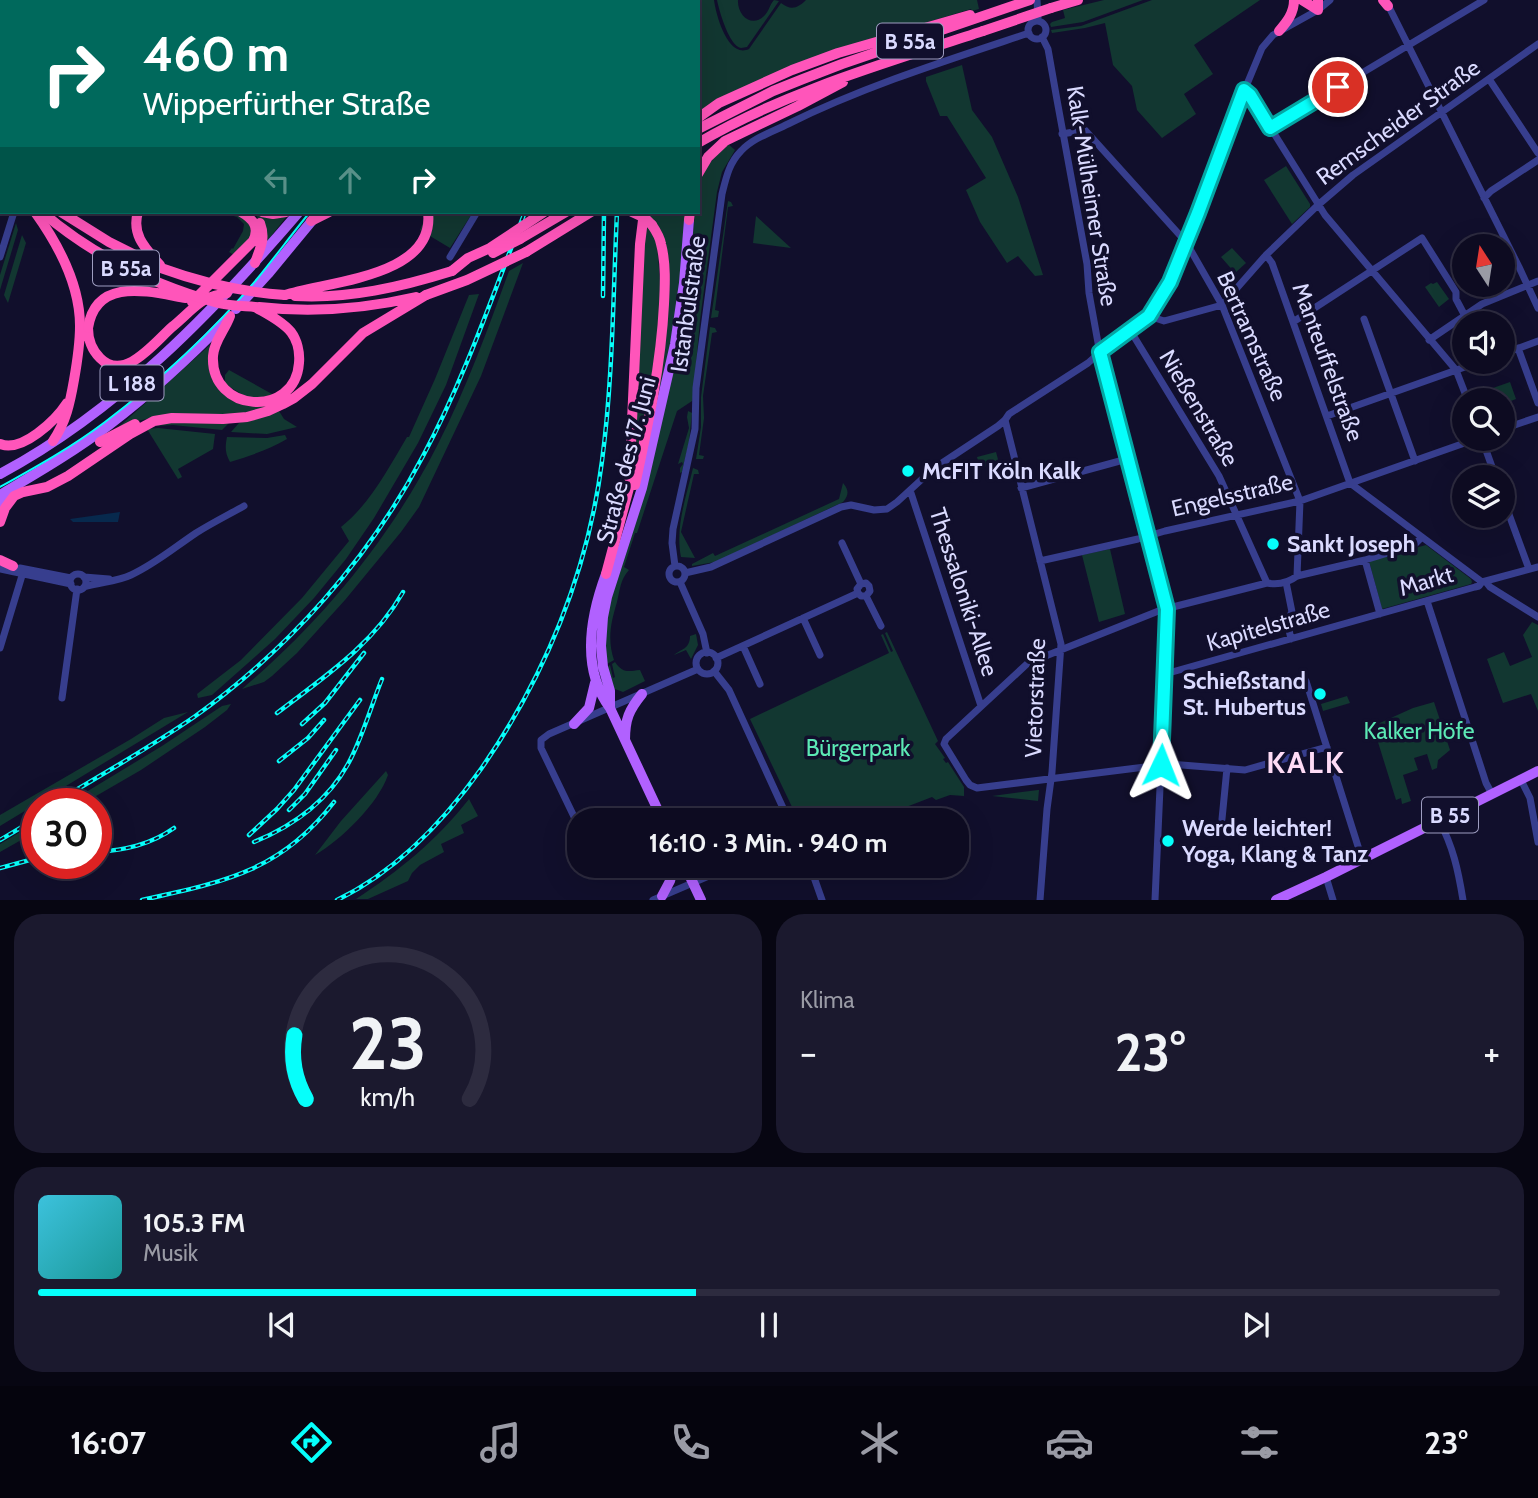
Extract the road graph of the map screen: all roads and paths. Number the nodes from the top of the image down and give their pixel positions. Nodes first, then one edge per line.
1 (1030, 0) edge
2 (1037, 0) edge
3 (1078, 0) edge
4 (1294, 0) edge
5 (1302, 0) edge
6 (1330, 0) edge
7 (1338, 0) edge
8 (1484, 0) edge
9 (1386, 2) edge
10 (1017, 5) junction
11 (1318, 5) edge
12 (1037, 21) junction
13 (1279, 32) junction
14 (1029, 33) junction
15 (1042, 37) junction
16 (1538, 44) edge
17 (1407, 46) junction
18 (858, 72) junction
19 (1489, 79) junction
20 (1244, 90) junction
21 (1440, 112) junction
22 (700, 117) edge
23 (700, 128) edge
24 (1270, 128) junction
25 (1062, 134) junction
26 (700, 142) edge
27 (1538, 153) edge
28 (1538, 160) edge
29 (700, 171) edge
30 (1484, 198) junction
31 (1318, 205) junction
32 (12, 214) edge
33 (36, 214) edge
34 (45, 214) edge
35 (64, 214) edge
36 (138, 214) edge
37 (244, 214) edge
38 (251, 214) edge
39 (297, 214) edge
40 (428, 214) edge
41 (476, 214) edge
42 (541, 214) edge
43 (563, 214) edge
44 (588, 214) edge
45 (597, 214) edge
46 (636, 214) edge
47 (644, 214) edge
48 (689, 215) edge
49 (315, 216) edge
50 (578, 221) junction
51 (1186, 242) junction
52 (1265, 255) junction
53 (0, 257) edge
54 (450, 257) dead end
55 (255, 263) junction
56 (161, 268) junction
57 (452, 271) junction
58 (1371, 271) junction
59 (1538, 281) edge
60 (1527, 285) junction
61 (227, 293) junction
62 (285, 295) junction
63 (426, 295) junction
64 (220, 303) junction
65 (1222, 305) junction
66 (255, 307) junction
67 (1538, 308) edge
68 (1462, 311) edge
69 (1472, 311) edge
70 (230, 316) junction
71 (1149, 316) junction
72 (1364, 319) dead end
73 (1293, 323) junction
74 (1452, 325) edge
75 (173, 326) junction
76 (1130, 330) junction
77 (1429, 340) junction
78 (1538, 341) edge
79 (1518, 348) junction
80 (150, 349) junction
81 (1515, 349) edge
82 (1100, 352) junction
83 (1452, 366) edge
84 (1452, 371) edge
85 (144, 373) junction
86 (72, 390) junction
87 (1391, 393) junction
88 (147, 395) junction
89 (1538, 403) edge
90 (271, 405) junction
91 (1326, 416) junction
92 (1538, 417) edge
93 (1005, 420) junction
94 (154, 421) junction
95 (1515, 425) edge
96 (990, 431) junction
97 (1009, 438) junction
98 (53, 441) junction
99 (100, 442) joint
100 (0, 444) edge
101 (1452, 448) edge
102 (1127, 459) junction
103 (1415, 461) junction
104 (0, 474) edge
105 (1350, 483) junction
106 (52, 484) junction
107 (1021, 488) junction
108 (910, 490) junction
109 (4, 494) edge
110 (1300, 500) junction
111 (0, 505) edge
112 (244, 506) dead end
113 (1237, 514) junction
114 (0, 522) edge
115 (1514, 528) edge
116 (1147, 536) junction
117 (1422, 537) junction
118 (842, 543) dead end
119 (1365, 560) junction
120 (1040, 561) junction
121 (0, 565) edge
122 (675, 566) junction
123 (1538, 567) edge
124 (1529, 569) junction
125 (20, 570) junction
126 (685, 573) junction
127 (606, 574) junction
128 (1297, 576) junction
129 (84, 577) junction
130 (117, 579) junction
131 (680, 582) junction
132 (1286, 582) junction
133 (1484, 582) junction
134 (1267, 583) junction
135 (76, 584) junction
136 (861, 584) junction
137 (858, 593) junction
138 (866, 596) junction
139 (1427, 601) junction
140 (1167, 609) junction
141 (1380, 614) junction
142 (1538, 617) edge
143 (803, 618) junction
144 (881, 626) dead end
145 (1291, 639) junction
146 (743, 646) junction
147 (0, 648) edge
148 (1060, 650) junction
149 (707, 653) junction
150 (820, 656) dead end
151 (716, 658) junction
152 (698, 669) junction
153 (714, 671) junction
154 (1165, 674) junction
155 (596, 679) junction
156 (1306, 681) dead end
157 (760, 684) dead end
158 (642, 694) junction
159 (62, 698) dead end
160 (981, 706) junction
161 (610, 708) junction
162 (575, 724) junction
163 (625, 741) junction
164 (1328, 747) junction
165 (1161, 765) junction
166 (1227, 768) junction
167 (1538, 771) edge
168 (1050, 779) junction
169 (1521, 780) junction
170 (1492, 794) junction
171 (570, 808) edge
172 (657, 808) edge
173 (783, 808) edge
174 (1222, 819) dead end
175 (1439, 820) junction
176 (1538, 842) edge
177 (1362, 859) junction
178 (1326, 877) junction
179 (670, 878) edge
180 (691, 878) edge
181 (705, 878) edge
182 (814, 878) edge
183 (693, 883) junction
184 (657, 898) edge
185 (701, 900) edge
186 (822, 900) edge
187 (1040, 900) edge
188 (1155, 900) edge
189 (1276, 900) edge
190 (1333, 900) edge
191 (1462, 900) edge

1 - 10 highway, B 55a
2 - 12 street
3 - 18 highway, B 55a, bridge
4 - 13 highway
5 - 11 highway
6 - 11 street
7 - 11 street
8 - 17 street
9 - 17 street
10 - 22 highway
10 - 23 highway, B 55a
11 - 13 street
12 - 14 street
12 - 15 street
13 - 20 street
14 - 15 street
14 - 122 street, Istanbulstraße
15 - 25 street, Kalk-Mülheimer Straße
16 - 19 street, Remscheider Straße
17 - 21 street
17 - 24 street
18 - 26 highway, B 55a
18 - 29 highway
19 - 21 street, Remscheider Straße
19 - 27 street
20 - 24 street
20 - 51 street
21 - 30 street
21 - 31 street, Remscheider Straße
24 - 31 street
25 - 51 street, Bertramstraße
25 - 82 street, Kalk-Mülheimer Straße
28 - 30 street
30 - 60 street
31 - 52 street, Remscheider Straße
31 - 58 street
32 - 53 street
33 - 86 highway
34 - 64 highway, B 55a, bridge
35 - 56 highway, B 55a
36 - 56 highway
37 - 75 highway
38 - 55 highway
39 - 55 main road, L 188
40 - 62 highway
41 - 54 street
42 - 57 highway, B 55a, bridge
43 - 57 highway, B 55a, bridge
44 - 50 highway, B 55a
45 - 50 highway
46 - 127 highway, bridge
47 - 127 highway
48 - 161 main road, Straße des 17. Juni
49 - 70 main road, L 188
50 - 63 highway, B 55a, bridge
51 - 65 street, Bertramstraße
51 - 71 street
52 - 65 street, Remscheider Straße
52 - 73 street, Manteuffelstraße
55 - 61 main road, L 188
56 - 62 highway, B 55a, bridge
57 - 62 highway, B 55a
58 - 68 street
58 - 73 street
58 - 77 street
59 - 60 street
60 - 67 street
60 - 69 street
61 - 75 highway
61 - 85 main road, L 188
63 - 66 highway, B 55a
63 - 90 highway
64 - 66 highway, B 55a, bridge
64 - 80 highway, bridge
65 - 71 street
65 - 110 street, Bertramstraße
66 - 90 highway
70 - 88 main road, L 188
70 - 90 highway
71 - 76 street
72 - 87 street
73 - 91 street, Manteuffelstraße
74 - 77 street
75 - 80 highway
76 - 82 street
76 - 113 street, Nießenstraße
77 - 83 street
78 - 79 street
79 - 81 street
79 - 89 street
80 - 85 main road
82 - 93 street
82 - 102 street, Kalk-Mülheimer Straße
84 - 87 street
85 - 98 main road, L 188
86 - 98 highway
86 - 100 highway
87 - 91 street
87 - 103 street
88 - 99 main road
88 - 109 main road, L 188
90 - 94 highway
91 - 105 street, Manteuffelstraße
92 - 95 street
93 - 96 street
93 - 97 street, Vietorstraße
94 - 99 highway
94 - 106 highway
96 - 97 street
96 - 108 street
97 - 107 street, Vietorstraße
98 - 104 main road, L 188
101 - 103 street, Engelsstraße
102 - 107 street
102 - 116 street, Kalk-Mülheimer Straße
103 - 105 street, Engelsstraße
105 - 110 street, Engelsstraße
105 - 117 street
106 - 109 highway
106 - 114 highway
107 - 120 street, Vietorstraße
108 - 126 street
108 - 160 street, Thessaloniki-Allee
109 - 111 main road
110 - 113 street, Engelsstraße
110 - 128 street, Bertramstraße
112 - 130 street
113 - 116 street, Engelsstraße
113 - 134 street, Nießenstraße
115 - 124 street
116 - 120 street, Engelsstraße
116 - 140 street, Kalk-Mülheimer Straße
117 - 119 street, Markt
117 - 133 street, Markt
118 - 136 street
119 - 128 street
119 - 141 street, Markt
120 - 148 street, Vietorstraße
121 - 125 highway
122 - 126 street
122 - 131 street
123 - 124 street
124 - 133 street
125 - 135 street
125 - 147 street
126 - 131 street
127 - 155 main road, Straße des 17. Juni
128 - 132 street
129 - 130 street
129 - 135 street
129 - 135 street
130 - 135 street
131 - 149 street
132 - 134 street
132 - 145 street
133 - 139 street, Markt
133 - 142 street
134 - 140 street
135 - 159 street
136 - 137 street
136 - 138 street
137 - 138 street
137 - 143 street
138 - 144 street
139 - 141 street, Markt
139 - 170 street
140 - 148 street
140 - 154 street, Kalk-Mülheimer Straße
141 - 145 street, Kapitelstraße
143 - 146 street
143 - 150 street
145 - 154 street, Kapitelstraße
146 - 151 street
146 - 157 street
148 - 160 street
148 - 168 street, Vietorstraße
149 - 151 street
149 - 152 street
151 - 153 street
152 - 153 street
152 - 158 street
153 - 173 street
154 - 165 street, Kalk-Mülheimer Straße
155 - 161 main road, Straße des 17. Juni
155 - 162 main road
156 - 164 street
158 - 161 street
158 - 163 main road
160 - 168 street
161 - 162 street
161 - 163 main road, Straße des 17. Juni
162 - 171 street
163 - 172 main road, Straße des 17. Juni
164 - 166 street
164 - 177 street
165 - 166 street
165 - 168 street
165 - 188 street, Kalk-Mülheimer Straße
166 - 174 street
167 - 169 main road, B 55
168 - 187 street, Vietorstraße
169 - 170 main road, B 55
169 - 176 street
170 - 175 main road, B 55
175 - 177 main road, B 55
175 - 191 street
177 - 178 main road, B 55
178 - 189 main road, B 55
178 - 190 street
179 - 184 main road
180 - 183 main road
181 - 183 street
182 - 186 street
183 - 184 street
183 - 185 main road

